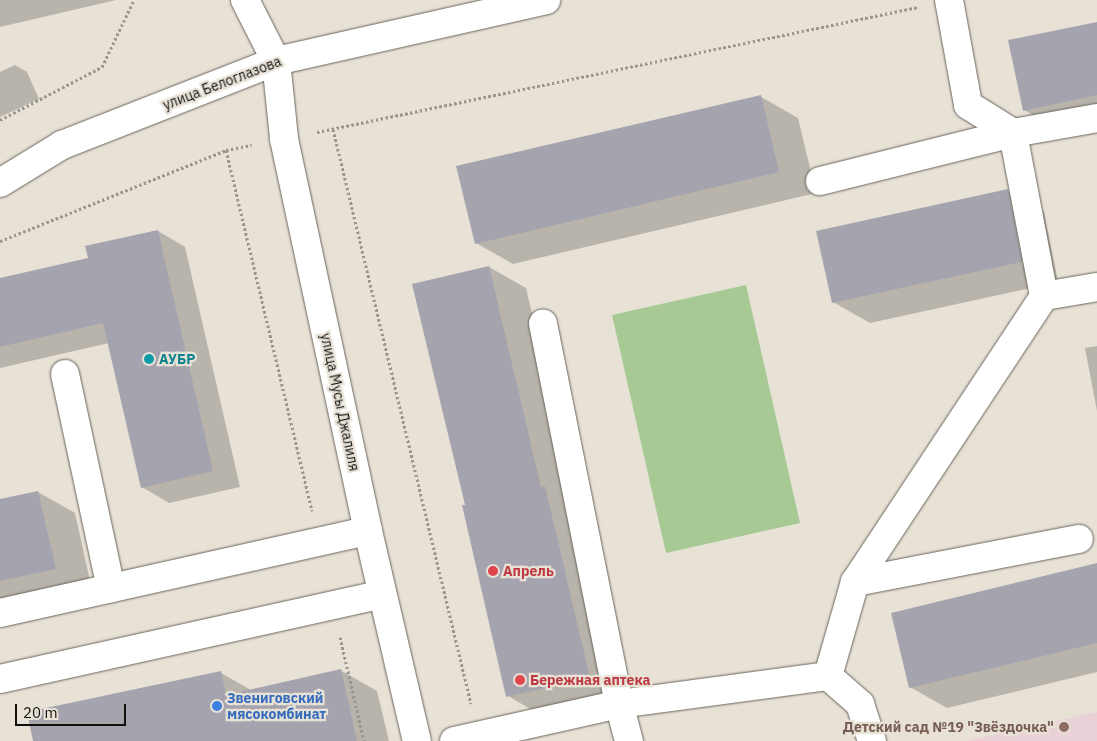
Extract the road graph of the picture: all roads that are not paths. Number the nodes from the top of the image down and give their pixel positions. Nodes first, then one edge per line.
1 (245, 0) edge
2 (546, 0) edge
3 (949, 0) edge
4 (276, 61) junction
5 (1097, 118) edge
6 (1013, 134) junction
7 (820, 181) dead end
8 (0, 183) edge
9 (1097, 287) edge
10 (1044, 296) junction
11 (543, 324) dead end
12 (65, 374) dead end
13 (368, 531) junction
14 (1080, 539) dead end
15 (856, 582) junction
16 (111, 588) junction
17 (382, 594) junction
18 (0, 613) edge
19 (828, 676) junction
20 (0, 679) edge
21 (619, 704) junction
22 (466, 738) edge
23 (417, 741) edge
24 (629, 741) edge
25 (872, 741) edge

1 - 4 street
2 - 4 street, улица Белоглазова
3 - 6 street
4 - 8 street, улица Белоглазова
4 - 13 street, улица Мусы Джалиля
5 - 6 street
6 - 7 street
6 - 10 street
9 - 10 street
10 - 15 street
11 - 21 street
12 - 16 street
13 - 16 street
13 - 17 street, улица Мусы Джалиля
14 - 15 street
15 - 19 street
16 - 18 street
17 - 20 street
17 - 23 street, улица Мусы Джалиля
19 - 21 street
19 - 25 street
21 - 22 street
21 - 24 street

